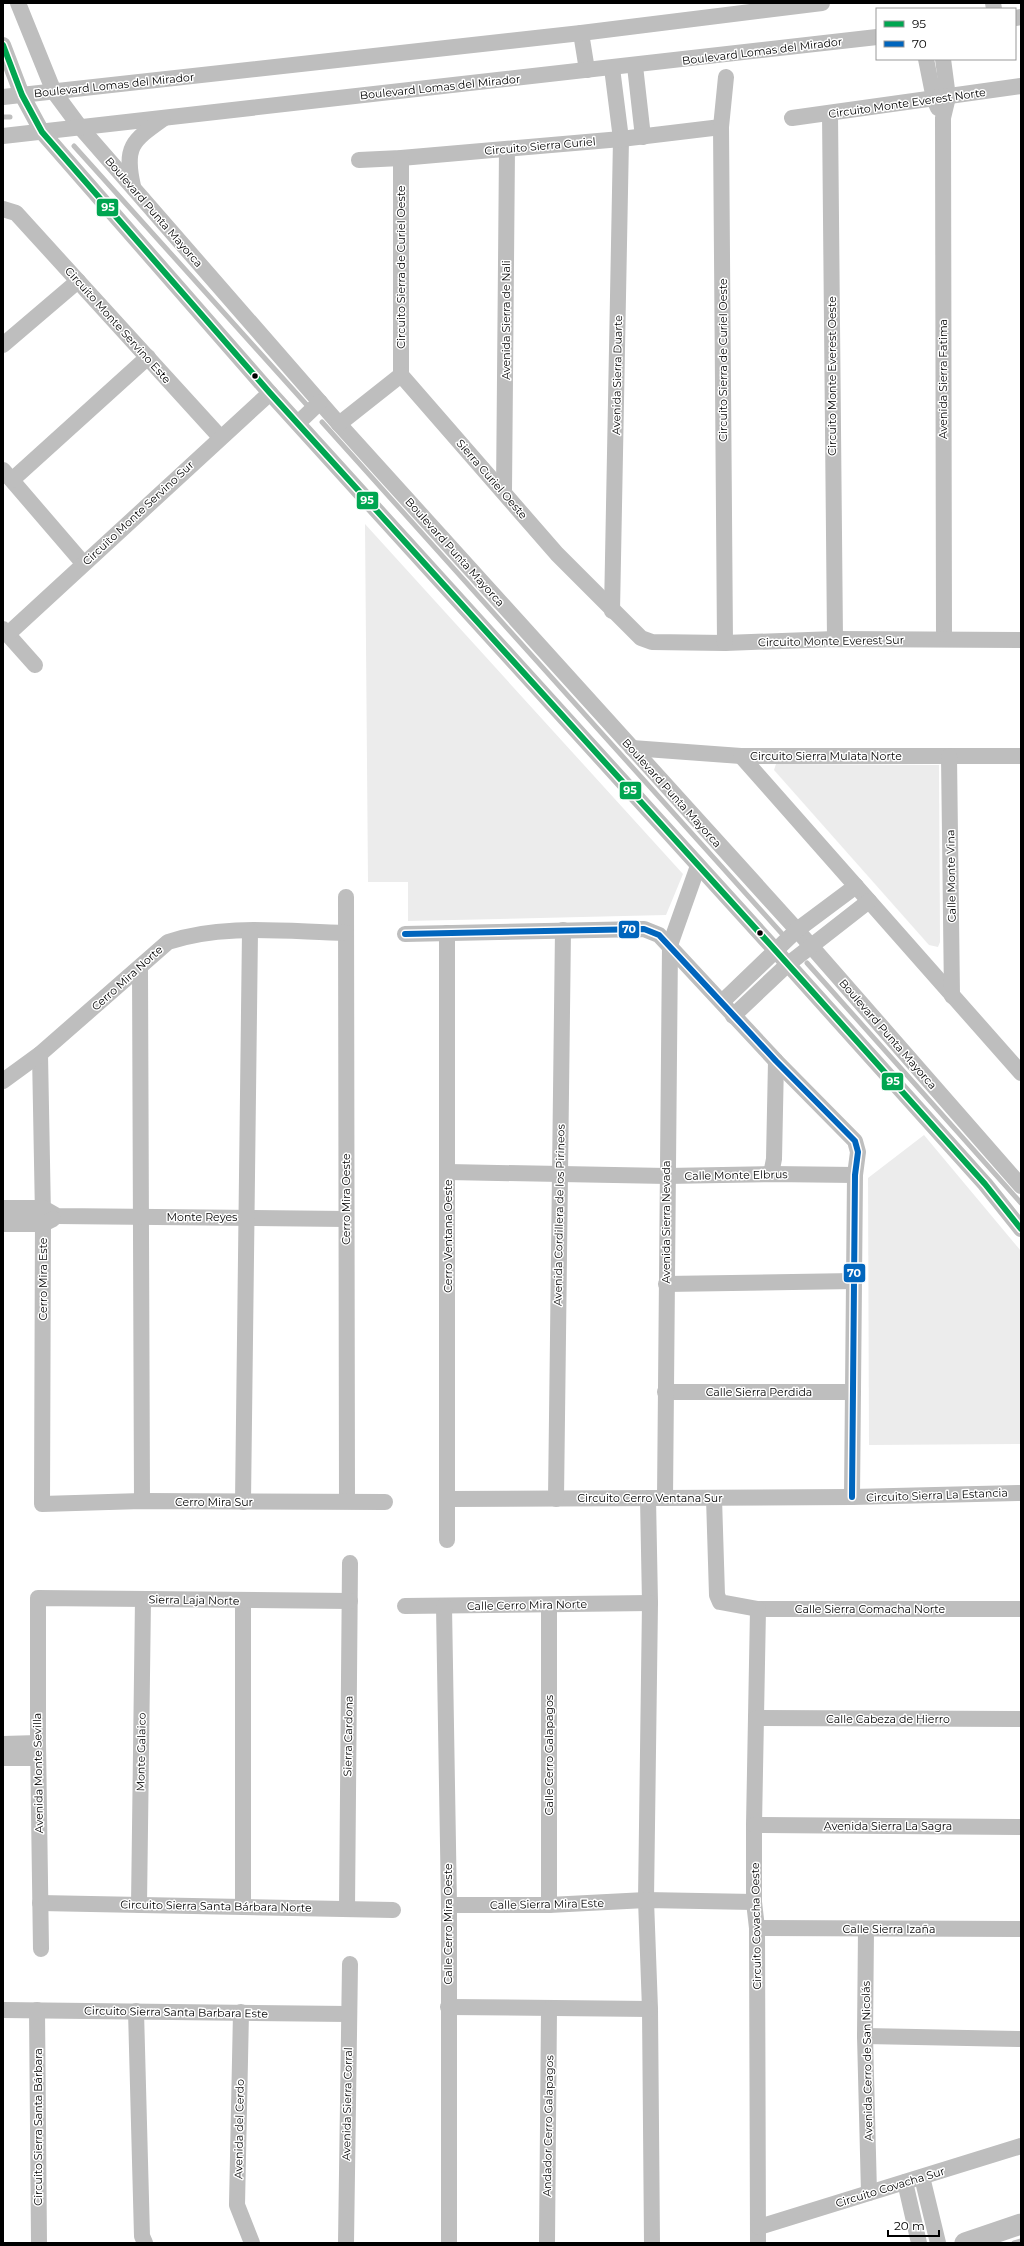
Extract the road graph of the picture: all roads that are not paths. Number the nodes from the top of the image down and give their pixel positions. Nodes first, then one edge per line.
1 (18, 3) edge
2 (822, 3) edge
3 (581, 33) junction
4 (876, 37) edge
5 (3, 45) edge
6 (926, 60) edge
7 (943, 60) edge
8 (635, 66) junction
9 (612, 68) junction
10 (587, 70) junction
11 (726, 77) dead end
12 (1021, 86) edge
13 (54, 92) junction
14 (22, 95) junction
15 (3, 97) edge
16 (941, 98) junction
17 (830, 113) junction
18 (164, 118) junction
19 (792, 118) dead end
20 (80, 127) junction
21 (721, 127) junction
22 (42, 132) junction
23 (3, 136) edge
24 (643, 137) junction
25 (621, 139) junction
26 (507, 149) junction
27 (401, 158) junction
28 (359, 160) dead end
29 (133, 188) junction
30 (9, 211) edge
31 (78, 281) junction
32 (3, 345) edge
33 (148, 358) junction
34 (401, 375) junction
35 (270, 393) junction
36 (320, 402) junction
37 (298, 423) junction
38 (339, 424) junction
39 (220, 437) junction
40 (7, 475) edge
41 (504, 492) junction
42 (83, 563) junction
43 (612, 611) junction
44 (5, 632) edge
45 (641, 638) joint
46 (834, 639) junction
47 (944, 639) junction
48 (1021, 640) edge
49 (725, 643) junction
50 (35, 665) dead end
51 (632, 748) junction
52 (740, 756) junction
53 (949, 756) junction
54 (1021, 756) edge
55 (698, 866) junction
56 (856, 886) junction
57 (346, 897) dead end
58 (869, 900) junction
59 (563, 930) junction
60 (797, 930) junction
61 (250, 931) junction
62 (346, 933) junction
63 (447, 933) junction
64 (405, 934) dead end
65 (670, 945) junction
66 (811, 946) junction
67 (776, 951) junction
68 (787, 965) junction
69 (140, 968) junction
70 (952, 996) junction
71 (722, 1002) junction
72 (733, 1016) junction
73 (40, 1054) junction
74 (776, 1061) junction
75 (1021, 1074) edge
76 (3, 1081) edge
77 (448, 1172) junction
78 (560, 1174) junction
79 (772, 1174) junction
80 (855, 1175) junction
81 (667, 1176) junction
82 (1021, 1186) edge
83 (3, 1208) edge
84 (43, 1208) junction
85 (58, 1216) junction
86 (142, 1217) junction
87 (247, 1218) junction
88 (346, 1219) junction
89 (3, 1224) edge
90 (43, 1224) junction
91 (1021, 1229) edge
92 (854, 1281) junction
93 (666, 1284) junction
94 (665, 1392) junction
95 (853, 1392) junction
96 (1021, 1493) edge
97 (852, 1497) junction
98 (648, 1498) junction
99 (665, 1498) junction
100 (714, 1498) junction
101 (448, 1499) junction
102 (556, 1499) junction
103 (142, 1501) junction
104 (347, 1501) junction
105 (243, 1502) junction
106 (385, 1502) dead end
107 (42, 1504) joint
108 (447, 1540) dead end
109 (350, 1563) dead end
110 (38, 1598) joint
111 (143, 1599) junction
112 (243, 1600) junction
113 (350, 1601) junction
114 (650, 1602) junction
115 (549, 1605) junction
116 (405, 1606) dead end
117 (444, 1606) junction
118 (758, 1609) junction
119 (1021, 1610) edge
120 (756, 1718) junction
121 (1021, 1720) edge
122 (3, 1744) edge
123 (38, 1750) junction
124 (3, 1758) edge
125 (754, 1825) junction
126 (1021, 1827) edge
127 (646, 1900) junction
128 (754, 1902) junction
129 (40, 1903) junction
130 (139, 1905) junction
131 (449, 1905) junction
132 (549, 1906) junction
133 (243, 1907) junction
134 (346, 1909) junction
135 (393, 1910) dead end
136 (757, 1928) junction
137 (866, 1929) junction
138 (1021, 1929) edge
139 (41, 1948) dead end
140 (350, 1964) dead end
141 (448, 2008) junction
142 (549, 2009) junction
143 (650, 2009) junction
144 (3, 2010) edge
145 (37, 2010) junction
146 (136, 2011) junction
147 (241, 2012) junction
148 (348, 2014) junction
149 (865, 2036) junction
150 (1021, 2038) edge
151 (1021, 2146) edge
152 (922, 2177) junction
153 (905, 2182) junction
154 (869, 2193) junction
155 (1021, 2224) edge
156 (759, 2227) junction
157 (38, 2243) edge
158 (145, 2243) edge
159 (252, 2243) edge
160 (346, 2243) edge
161 (449, 2243) edge
162 (547, 2243) edge
163 (652, 2243) edge
164 (758, 2243) edge
165 (919, 2243) edge
166 (938, 2243) edge
167 (965, 2243) edge

1 - 13 street, Boulevard Punta Mayorca
2 - 3 street, Boulevard Lomas del Mirador
3 - 10 street
3 - 13 street, Boulevard Lomas del Mirador
4 - 8 street, Boulevard Lomas del Mirador
5 - 14 street
6 - 16 street
7 - 16 street
8 - 9 street, Boulevard Lomas del Mirador
8 - 24 street
9 - 10 street, Boulevard Lomas del Mirador
9 - 25 street, Avenida Sierra Duarte
10 - 18 street, Boulevard Lomas del Mirador
11 - 21 street, Circuito Sierra de Curiel Oeste
12 - 16 street, Circuito Monte Everest Norte
13 - 14 street, Boulevard Lomas del Mirador
13 - 20 street, Boulevard Punta Mayorca
14 - 15 street, Boulevard Lomas del Mirador
14 - 22 street
16 - 17 street, Circuito Monte Everest Norte
16 - 47 street, Avenida Sierra Fatima
17 - 19 street, Circuito Monte Everest Norte
17 - 46 street, Circuito Monte Everest Oeste
18 - 20 street, Boulevard Lomas del Mirador
18 - 29 street
20 - 22 street, Boulevard Lomas del Mirador
20 - 29 street, Boulevard Punta Mayorca
21 - 24 street, Circuito Sierra Curiel
21 - 49 street, Circuito Sierra de Curiel Oeste
22 - 23 street, Boulevard Lomas del Mirador
22 - 35 street
24 - 25 street, Circuito Sierra Curiel
25 - 26 street, Circuito Sierra Curiel
25 - 43 street, Avenida Sierra Duarte
26 - 27 street, Circuito Sierra Curiel
26 - 41 street, Avenida Sierra de Nali
27 - 28 street, Circuito Sierra Curiel
27 - 34 street, Circuito Sierra de Curiel Oeste
29 - 36 street, Boulevard Punta Mayorca
30 - 31 street, Circuito Monte Servino Este
31 - 32 street
31 - 33 street, Circuito Monte Servino Este
33 - 39 street, Circuito Monte Servino Este
33 - 40 street
34 - 38 street
34 - 41 street, Sierra Curiel Oeste
35 - 37 street
35 - 39 street, Circuito Monte Servino Sur
36 - 37 street
36 - 38 street, Boulevard Punta Mayorca
37 - 55 street
38 - 51 street, Boulevard Punta Mayorca
39 - 42 street, Circuito Monte Servino Sur
40 - 42 street
41 - 43 street, Sierra Curiel Oeste
42 - 44 street, Circuito Monte Servino Sur
43 - 45 street, Sierra Curiel Oeste
44 - 50 street
45 - 49 street, Circuito Monte Everest Sur
46 - 47 street, Circuito Monte Everest Sur
46 - 49 street, Circuito Monte Everest Sur
47 - 48 street, Circuito Monte Everest Sur
51 - 52 street, Circuito Sierra Mulata Norte
51 - 60 street, Boulevard Punta Mayorca
52 - 53 street, Circuito Sierra Mulata Norte
52 - 56 street
53 - 54 street, Circuito Sierra Mulata Norte
53 - 70 street, Calle Monte Vina
55 - 65 street, Avenida Sierra Nevada
55 - 67 street
56 - 58 street
56 - 60 street
57 - 62 street, Cerro Mira Oeste
58 - 66 street
58 - 70 street
59 - 63 street
59 - 65 street
59 - 78 street, Avenida Cordillera de los Pirineos
60 - 66 street, Boulevard Punta Mayorca
60 - 67 street
61 - 62 street, Cerro Mira Norte
61 - 69 street, Cerro Mira Norte
61 - 87 street
62 - 88 street, Cerro Mira Oeste
63 - 64 street
63 - 77 street, Cerro Ventana Oeste
65 - 71 street
65 - 81 street, Avenida Sierra Nevada
66 - 68 street
66 - 82 street, Boulevard Punta Mayorca
67 - 68 street
67 - 71 street
68 - 72 street
68 - 91 street
69 - 73 street, Cerro Mira Norte
69 - 86 street
70 - 75 street
71 - 72 street
72 - 74 street
73 - 76 street, Cerro Mira Norte
73 - 84 street, Cerro Mira Este
74 - 79 street
74 - 80 street
77 - 78 street, Calle Monte Elbrus
77 - 101 street, Cerro Ventana Oeste
78 - 81 street, Calle Monte Elbrus
78 - 102 street, Avenida Cordillera de los Pirineos
79 - 80 street, Calle Monte Elbrus
79 - 81 street, Calle Monte Elbrus
80 - 92 street
81 - 93 street, Avenida Sierra Nevada
83 - 84 street, Monte Reyes
84 - 85 street, Monte Reyes
84 - 90 street, Cerro Mira Este
85 - 86 street, Monte Reyes
85 - 90 street, Monte Reyes
86 - 87 street, Monte Reyes
86 - 103 street
87 - 88 street, Monte Reyes
87 - 105 street
88 - 104 street, Cerro Mira Oeste
89 - 90 street, Monte Reyes
90 - 107 street, Cerro Mira Este
92 - 93 street
92 - 95 street
93 - 94 street, Avenida Sierra Nevada
94 - 95 street, Calle Sierra Perdida
94 - 99 street, Avenida Sierra Nevada
95 - 97 street
96 - 97 street, Circuito Sierra La Estancia
97 - 100 street, Circuito Cerro Ventana Sur
98 - 99 street, Circuito Cerro Ventana Sur
98 - 102 street, Circuito Cerro Ventana Sur
98 - 114 street
99 - 100 street, Circuito Cerro Ventana Sur
100 - 118 street, Calle Sierra Comacha Norte
101 - 102 street, Circuito Cerro Ventana Sur
101 - 108 street, Cerro Ventana Oeste
103 - 105 street, Cerro Mira Sur
103 - 107 street, Cerro Mira Sur
104 - 105 street, Cerro Mira Sur
104 - 106 street, Cerro Mira Sur
109 - 113 street, Sierra Cardona
110 - 111 street, Sierra Laja Norte
110 - 123 street, Avenida Monte Sevilla
111 - 112 street, Sierra Laja Norte
111 - 130 street, Monte Galaico
112 - 113 street, Sierra Laja Norte
112 - 133 street
113 - 134 street, Sierra Cardona
114 - 115 street, Calle Cerro Mira Norte
114 - 127 street
115 - 117 street, Calle Cerro Mira Norte
115 - 132 street, Calle Cerro Galapagos
116 - 117 street, Calle Cerro Mira Norte
117 - 131 street, Calle Cerro Mira Oeste
118 - 119 street, Calle Sierra Comacha Norte
118 - 120 street, Circuito Covacha Oeste
120 - 121 street, Calle Cabeza de Hierro
120 - 125 street, Circuito Covacha Oeste
122 - 123 street
123 - 124 street
123 - 129 street, Avenida Monte Sevilla
125 - 126 street, Avenida Sierra La Sagra
125 - 128 street, Circuito Covacha Oeste
127 - 128 street, Calle Sierra Mira Este
127 - 132 street, Calle Sierra Mira Este
127 - 143 street
128 - 136 street, Circuito Covacha Oeste
129 - 130 street, Circuito Sierra Santa Bárbara Norte
129 - 139 street, Avenida Monte Sevilla
130 - 133 street, Circuito Sierra Santa Bárbara Norte
131 - 132 street, Calle Sierra Mira Este
131 - 141 street, Calle Cerro Mira Oeste
133 - 134 street, Circuito Sierra Santa Bárbara Norte
134 - 135 street, Circuito Sierra Santa Bárbara Norte
136 - 137 street, Calle Sierra Izaña
136 - 156 street, Circuito Covacha Oeste
137 - 138 street, Calle Sierra Izaña
137 - 149 street, Avenida Cerro de San Nicolás
140 - 148 street, Avenida Sierra Corral
141 - 142 street
141 - 161 street, Calle Cerro Mira Oeste
142 - 143 street
142 - 162 street, Andador Cerro Galapagos
143 - 163 street
144 - 145 street, Circuito Sierra Santa Barbara Este
145 - 146 street, Circuito Sierra Santa Barbara Este
145 - 157 street, Circuito Sierra Santa Bárbara
146 - 147 street, Circuito Sierra Santa Barbara Este
146 - 158 street
147 - 148 street, Circuito Sierra Santa Barbara Este
147 - 159 street, Avenida del Cerdo
148 - 160 street, Avenida Sierra Corral
149 - 150 street
149 - 154 street, Avenida Cerro de San Nicolás
151 - 152 street, Circuito Covacha Sur
152 - 153 street, Circuito Covacha Sur
152 - 166 street
153 - 154 street, Circuito Covacha Sur
153 - 165 street
154 - 156 street, Circuito Covacha Sur
155 - 167 main road
156 - 164 street, Circuito Covacha Oeste

